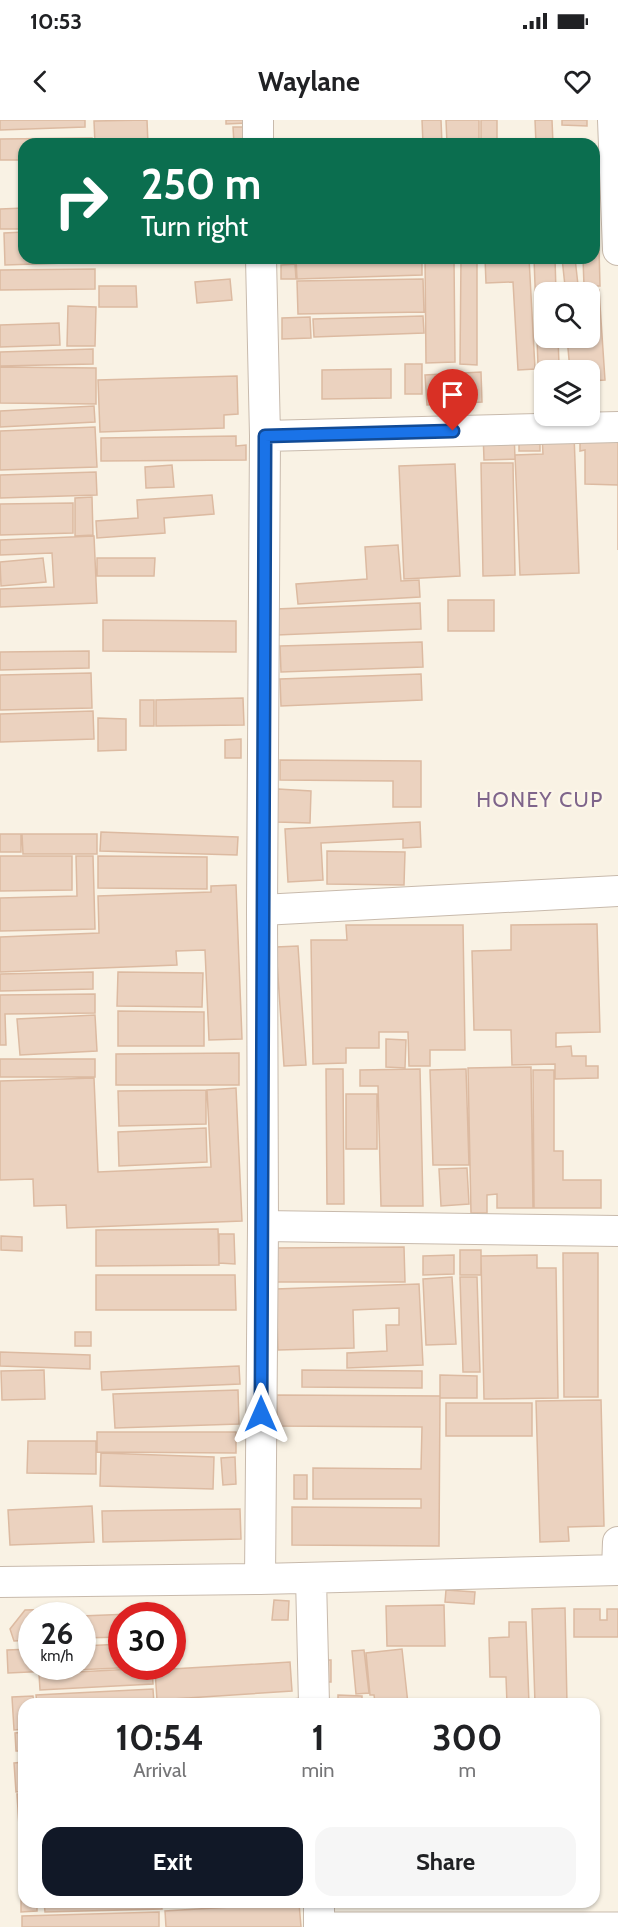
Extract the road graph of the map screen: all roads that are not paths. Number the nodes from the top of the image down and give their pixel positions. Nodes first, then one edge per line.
1 (258, 120) edge
2 (613, 120) edge
3 (258, 138) edge
4 (618, 250) edge
5 (261, 264) edge
6 (618, 427) edge
7 (265, 436) junction
8 (618, 891) edge
9 (262, 910) junction
10 (263, 1226) junction
11 (618, 1231) edge
12 (618, 1542) edge
13 (618, 1570) edge
14 (311, 1578) junction
15 (260, 1579) junction
16 (0, 1582) edge
17 (314, 1698) edge
18 (319, 1916) edge
19 (618, 1920) edge

1 - 3 street
2 - 4 street
5 - 7 street
6 - 7 street
7 - 9 street
8 - 9 street
9 - 10 street
10 - 11 street
10 - 15 street
12 - 13 street
13 - 14 street
14 - 15 street
14 - 17 street
15 - 16 street
18 - 19 lane

